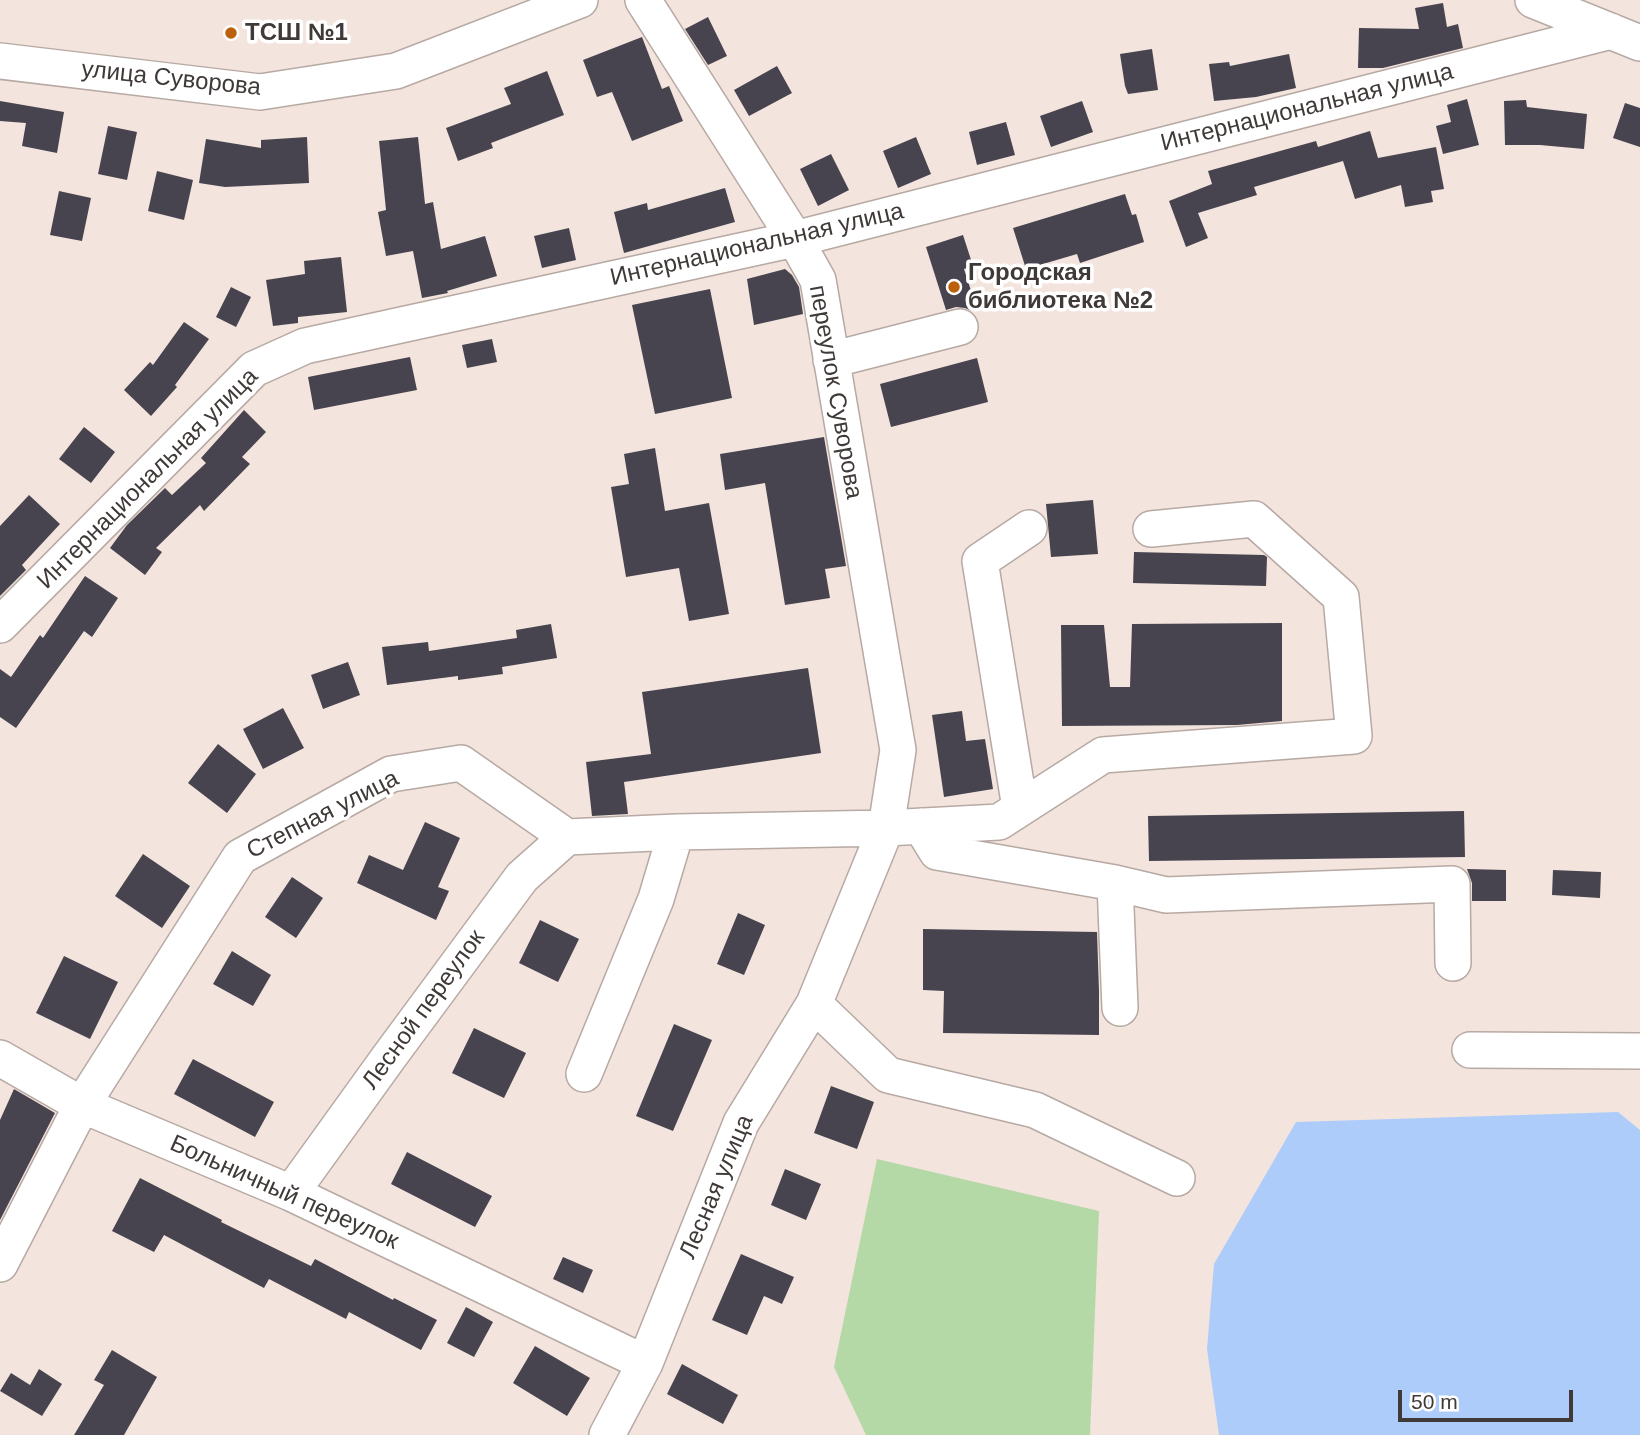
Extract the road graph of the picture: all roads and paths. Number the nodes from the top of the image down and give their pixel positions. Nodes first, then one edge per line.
1 (580, 0) edge
2 (643, 0) edge
3 (1533, 0) edge
4 (1625, 37) edge
5 (0, 61) edge
6 (795, 239) junction
7 (960, 327) dead end
8 (831, 360) junction
9 (1029, 528) dead end
10 (1151, 529) dead end
11 (0, 625) edge
12 (1020, 808) junction
13 (921, 826) junction
14 (886, 828) junction
15 (676, 832) junction
16 (567, 837) junction
17 (1115, 883) junction
18 (1453, 963) dead end
19 (814, 1004) junction
20 (1120, 1008) dead end
21 (1471, 1050) dead end
22 (1640, 1051) edge
23 (0, 1058) edge
24 (584, 1074) dead end
25 (82, 1105) junction
26 (1177, 1178) dead end
27 (291, 1193) junction
28 (0, 1264) edge
29 (645, 1363) junction
30 (607, 1435) edge

1 - 5 street, улица Суворова
2 - 6 street, переулок Суворова
3 - 4 street
4 - 6 street, Интернациональная улица
6 - 8 street, переулок Суворова
6 - 11 street, Интернациональная улица
7 - 8 street
8 - 14 street, переулок Суворова
9 - 12 street
10 - 12 street
12 - 13 street
13 - 14 street
13 - 17 street
14 - 15 street
14 - 19 street, Лесная улица
15 - 16 street
15 - 24 street
16 - 25 street, Степная улица
16 - 27 street, Лесной переулок
17 - 18 street
17 - 20 street
19 - 26 street
19 - 29 street, Лесная улица
21 - 22 street
23 - 25 street, Больничный переулок
25 - 27 street, Больничный переулок
25 - 28 street
27 - 29 street, Больничный переулок
29 - 30 street, Лесная улица

